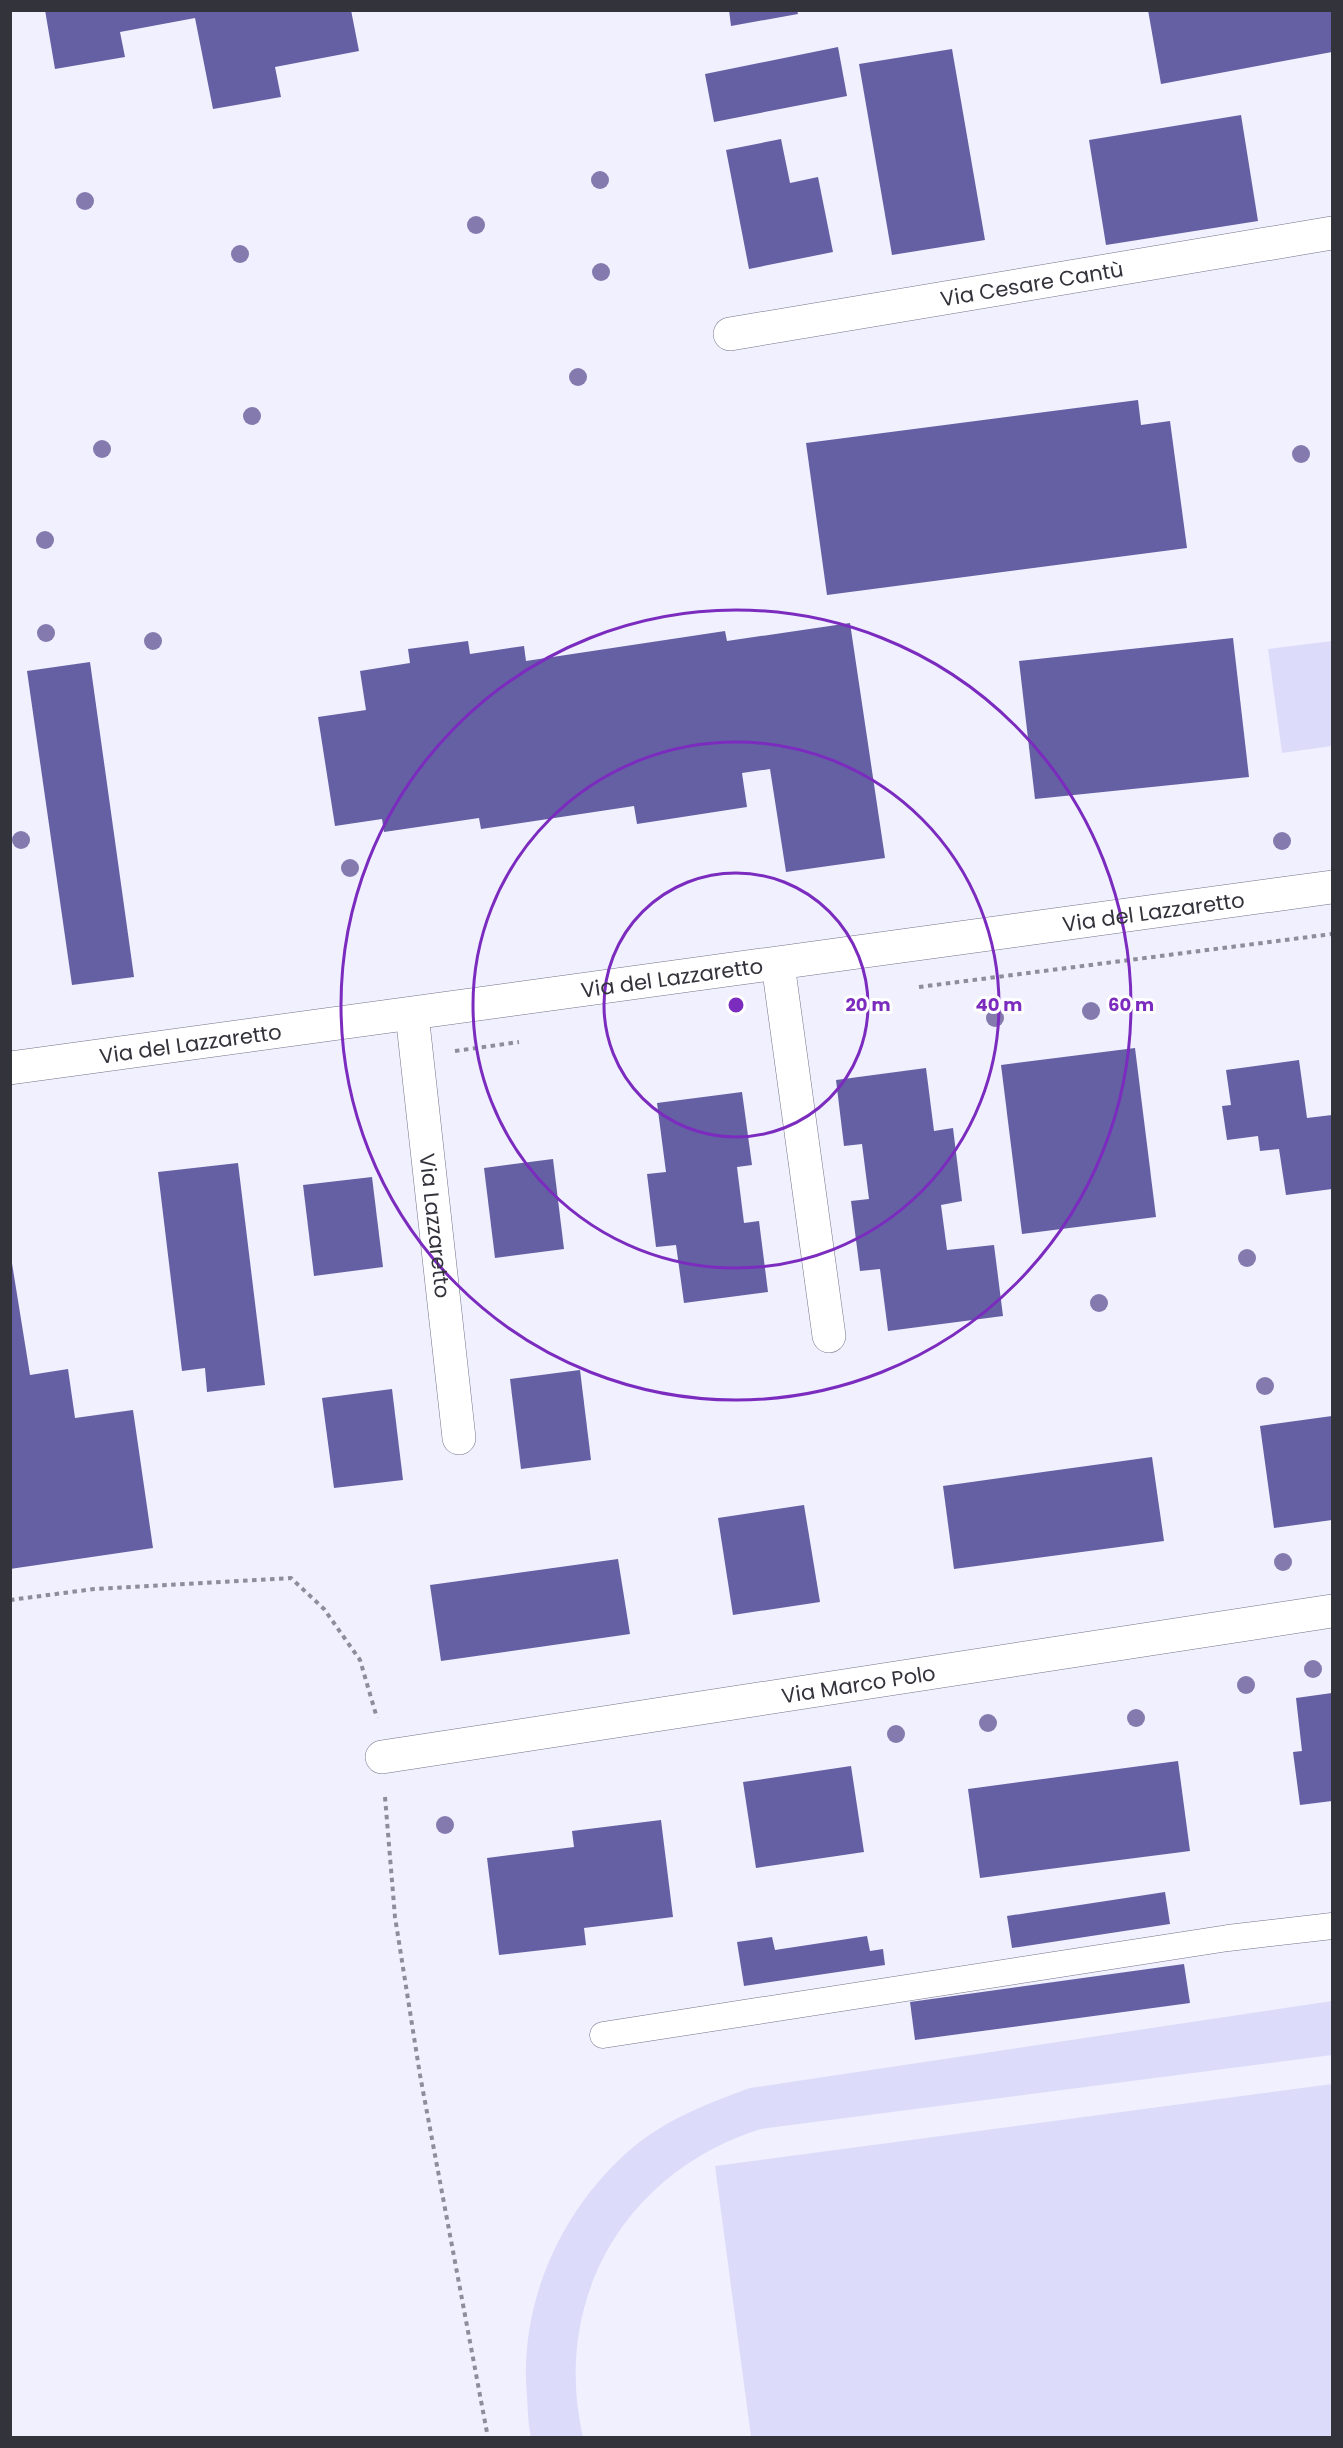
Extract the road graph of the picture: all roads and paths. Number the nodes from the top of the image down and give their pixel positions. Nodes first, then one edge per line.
1 (1332, 233) edge
2 (730, 334) dead end
3 (1332, 887) edge
4 (778, 964) junction
5 (412, 1014) junction
6 (10, 1068) edge
7 (830, 1336) dead end
8 (459, 1438) dead end
9 (10, 1600) edge
10 (1332, 1611) edge
11 (382, 1757) junction
12 (1332, 1926) edge
13 (603, 2035) dead end
14 (488, 2438) edge

1 - 2 street, Via Cesare Cantù
3 - 4 street, Via del Lazzaretto
4 - 5 street, Via del Lazzaretto
4 - 7 street
5 - 6 street, Via del Lazzaretto
5 - 8 street, Via Lazzaretto
9 - 11 path
10 - 11 street, Via Marco Polo
11 - 14 path
12 - 13 lane

